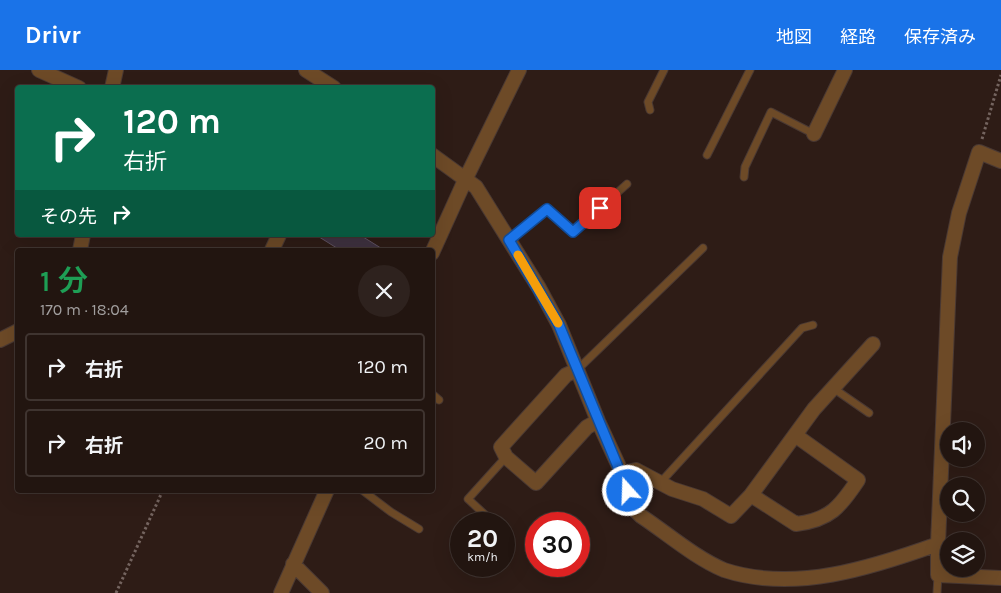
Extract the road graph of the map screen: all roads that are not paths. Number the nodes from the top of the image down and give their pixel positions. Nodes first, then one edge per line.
1 (39, 70) edge
2 (116, 70) edge
3 (306, 70) edge
4 (519, 70) edge
5 (664, 70) edge
6 (750, 70) edge
7 (845, 70) edge
8 (72, 85) edge
9 (113, 85) edge
10 (329, 85) edge
11 (650, 110) dead end
12 (814, 134) joint
13 (707, 155) dead end
14 (435, 157) edge
15 (1001, 162) edge
16 (744, 177) dead end
17 (466, 178) junction
18 (627, 184) dead end
19 (509, 240) junction
20 (434, 248) edge
21 (703, 248) dead end
22 (813, 325) dead end
23 (15, 332) edge
24 (0, 340) edge
25 (874, 344) dead end
26 (576, 370) junction
27 (833, 388) junction
28 (435, 397) edge
29 (439, 400) dead end
30 (869, 413) dead end
31 (598, 422) junction
32 (795, 435) junction
33 (506, 457) junction
34 (622, 473) junction
35 (660, 483) junction
36 (326, 493) edge
37 (366, 493) edge
38 (750, 495) junction
39 (482, 512) edge
40 (419, 529) dead end
41 (938, 544) junction
42 (293, 564) junction
43 (938, 575) junction
44 (1001, 578) edge
45 (281, 593) edge
46 (322, 593) edge
47 (937, 593) edge

1 - 8 street
2 - 9 street
3 - 10 street
4 - 17 street
5 - 11 lane
6 - 13 lane
7 - 12 street
12 - 16 lane
14 - 17 street
15 - 41 street
17 - 19 street
17 - 20 street
18 - 19 lane
19 - 26 street
21 - 26 lane
22 - 35 lane
23 - 24 street
25 - 27 street
26 - 31 street
26 - 33 street
27 - 30 lane
27 - 32 street
28 - 29 lane
31 - 33 street
31 - 34 street
32 - 38 street
32 - 38 street
33 - 39 lane
34 - 35 street
34 - 41 street
35 - 38 street
36 - 42 street
37 - 40 lane
41 - 43 street
42 - 45 street
42 - 46 street
43 - 44 street
43 - 47 lane

